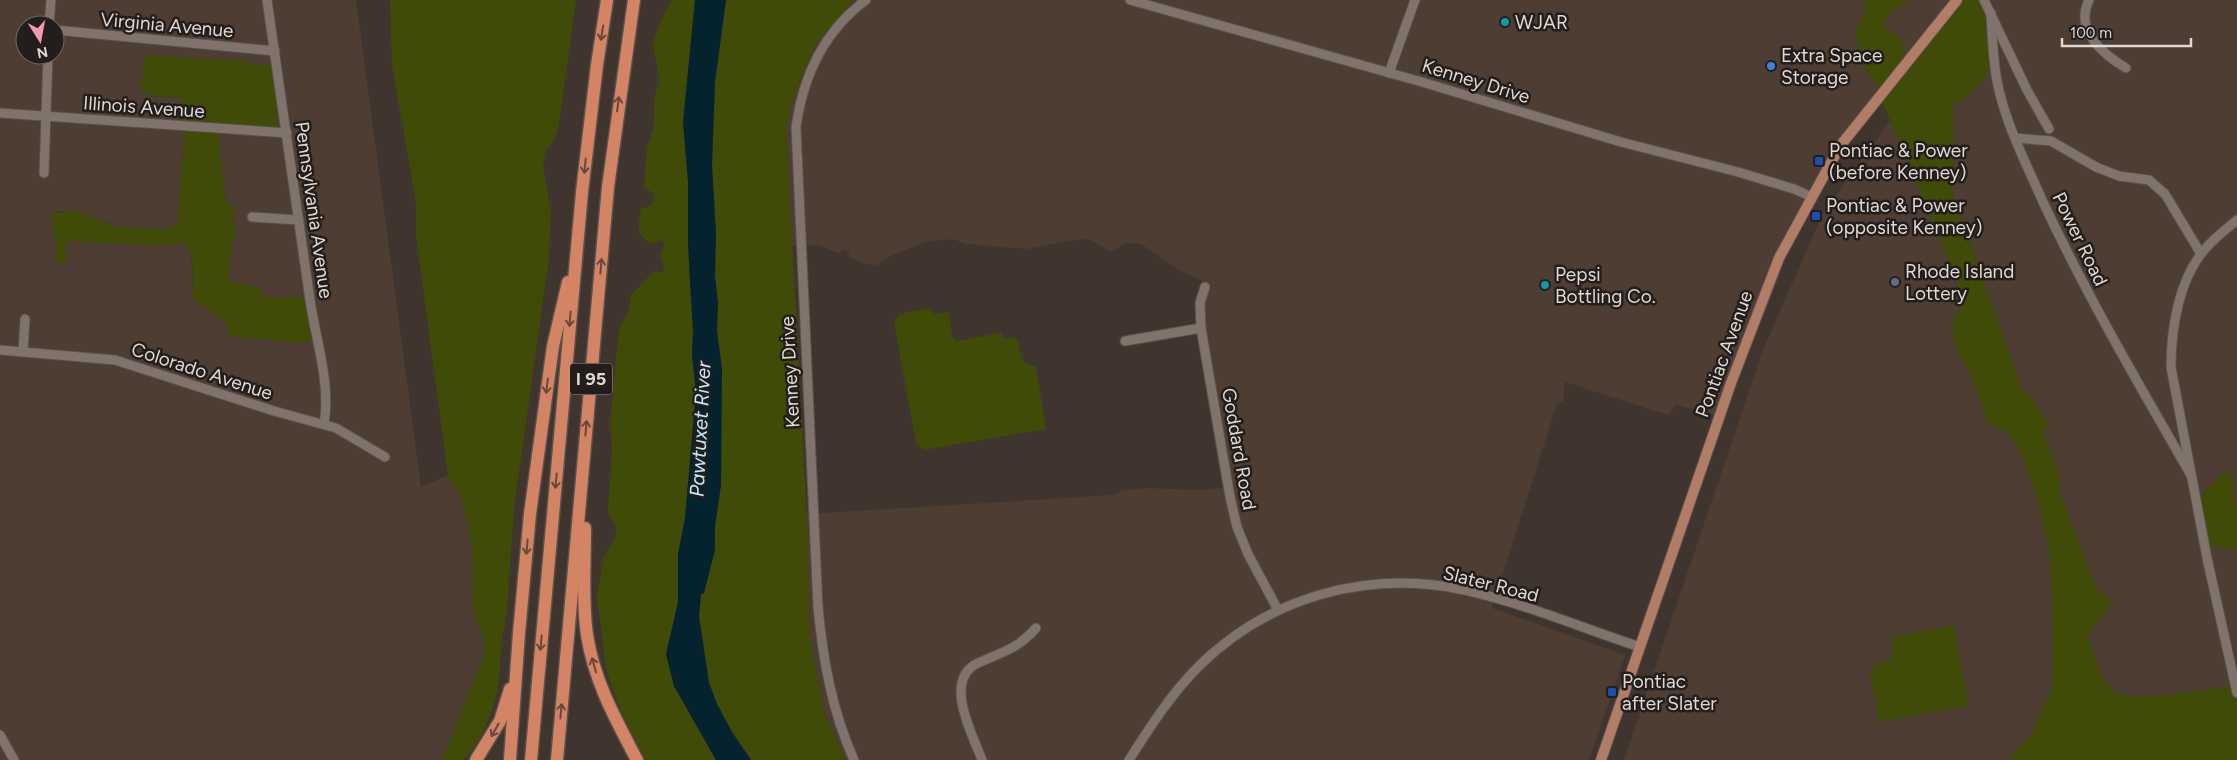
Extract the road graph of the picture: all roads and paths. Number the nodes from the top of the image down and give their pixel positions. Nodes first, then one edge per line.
1 (51, 0) edge
2 (267, 0) edge
3 (607, 0) edge
4 (634, 0) edge
5 (866, 0) edge
6 (1130, 0) edge
7 (1414, 0) edge
8 (1957, 0) edge
9 (1984, 0) edge
10 (2089, 0) edge
11 (1991, 13) junction
12 (50, 15) edge
13 (65, 31) edge
14 (275, 51) junction
15 (48, 65) edge
16 (2126, 68) dead end
17 (1389, 73) junction
18 (0, 113) edge
19 (45, 117) junction
20 (2049, 130) dead end
21 (287, 133) junction
22 (2015, 138) junction
23 (44, 173) dead end
24 (1812, 197) junction
25 (252, 217) dead end
26 (299, 220) junction
27 (2237, 220) edge
28 (576, 253) junction
29 (2201, 254) junction
30 (1205, 287) dead end
31 (25, 319) dead end
32 (1201, 328) junction
33 (1125, 341) dead end
34 (0, 350) edge
35 (23, 352) junction
36 (324, 424) junction
37 (584, 450) junction
38 (385, 457) dead end
39 (2191, 475) junction
40 (1278, 610) junction
41 (1036, 628) dead end
42 (519, 633) junction
43 (1640, 647) junction
44 (2237, 693) edge
45 (0, 735) edge
46 (14, 760) edge
47 (476, 760) edge
48 (510, 760) edge
49 (531, 760) edge
50 (557, 760) edge
51 (635, 760) edge
52 (854, 760) edge
53 (982, 760) edge
54 (1129, 760) edge
55 (1601, 760) edge

1 - 12 street
2 - 14 street, Pennsylvania Avenue
3 -> 28 highway, I 95
37 -> 4 highway, I 95
5 - 52 street, Kenney Drive
6 - 17 street, Kenney Drive
7 - 17 street
8 - 24 main road, Pontiac Avenue
9 - 11 street, Power Road
10 - 16 street
11 - 20 street
11 - 22 street, Power Road
13 - 14 street, Virginia Avenue
14 - 21 street, Pennsylvania Avenue
15 - 19 street
17 - 24 street, Kenney Drive
18 - 19 street, Illinois Avenue
19 - 21 street, Illinois Avenue
19 - 23 street
21 - 26 street, Pennsylvania Avenue
22 - 29 street
22 - 39 street, Power Road
24 - 43 main road, Pontiac Avenue
25 - 26 street
26 - 36 street, Pennsylvania Avenue
27 - 29 street, Power Road
28 -> 42 highway
28 -> 49 highway, I 95
29 - 39 street, Power Road
30 - 32 street, Goddard Road
31 - 35 street
32 - 33 street
32 - 40 street, Goddard Road
34 - 35 street, Colorado Avenue
35 - 36 street, Colorado Avenue
36 - 38 street, Colorado Avenue
50 -> 37 highway, I 95
51 -> 37 highway
39 - 44 street, Power Road
40 - 43 street, Slater Road
40 - 54 street, Slater Road
41 - 53 street
42 -> 47 highway
42 - 48 highway
43 - 55 main road, Pontiac Avenue
45 - 46 street

